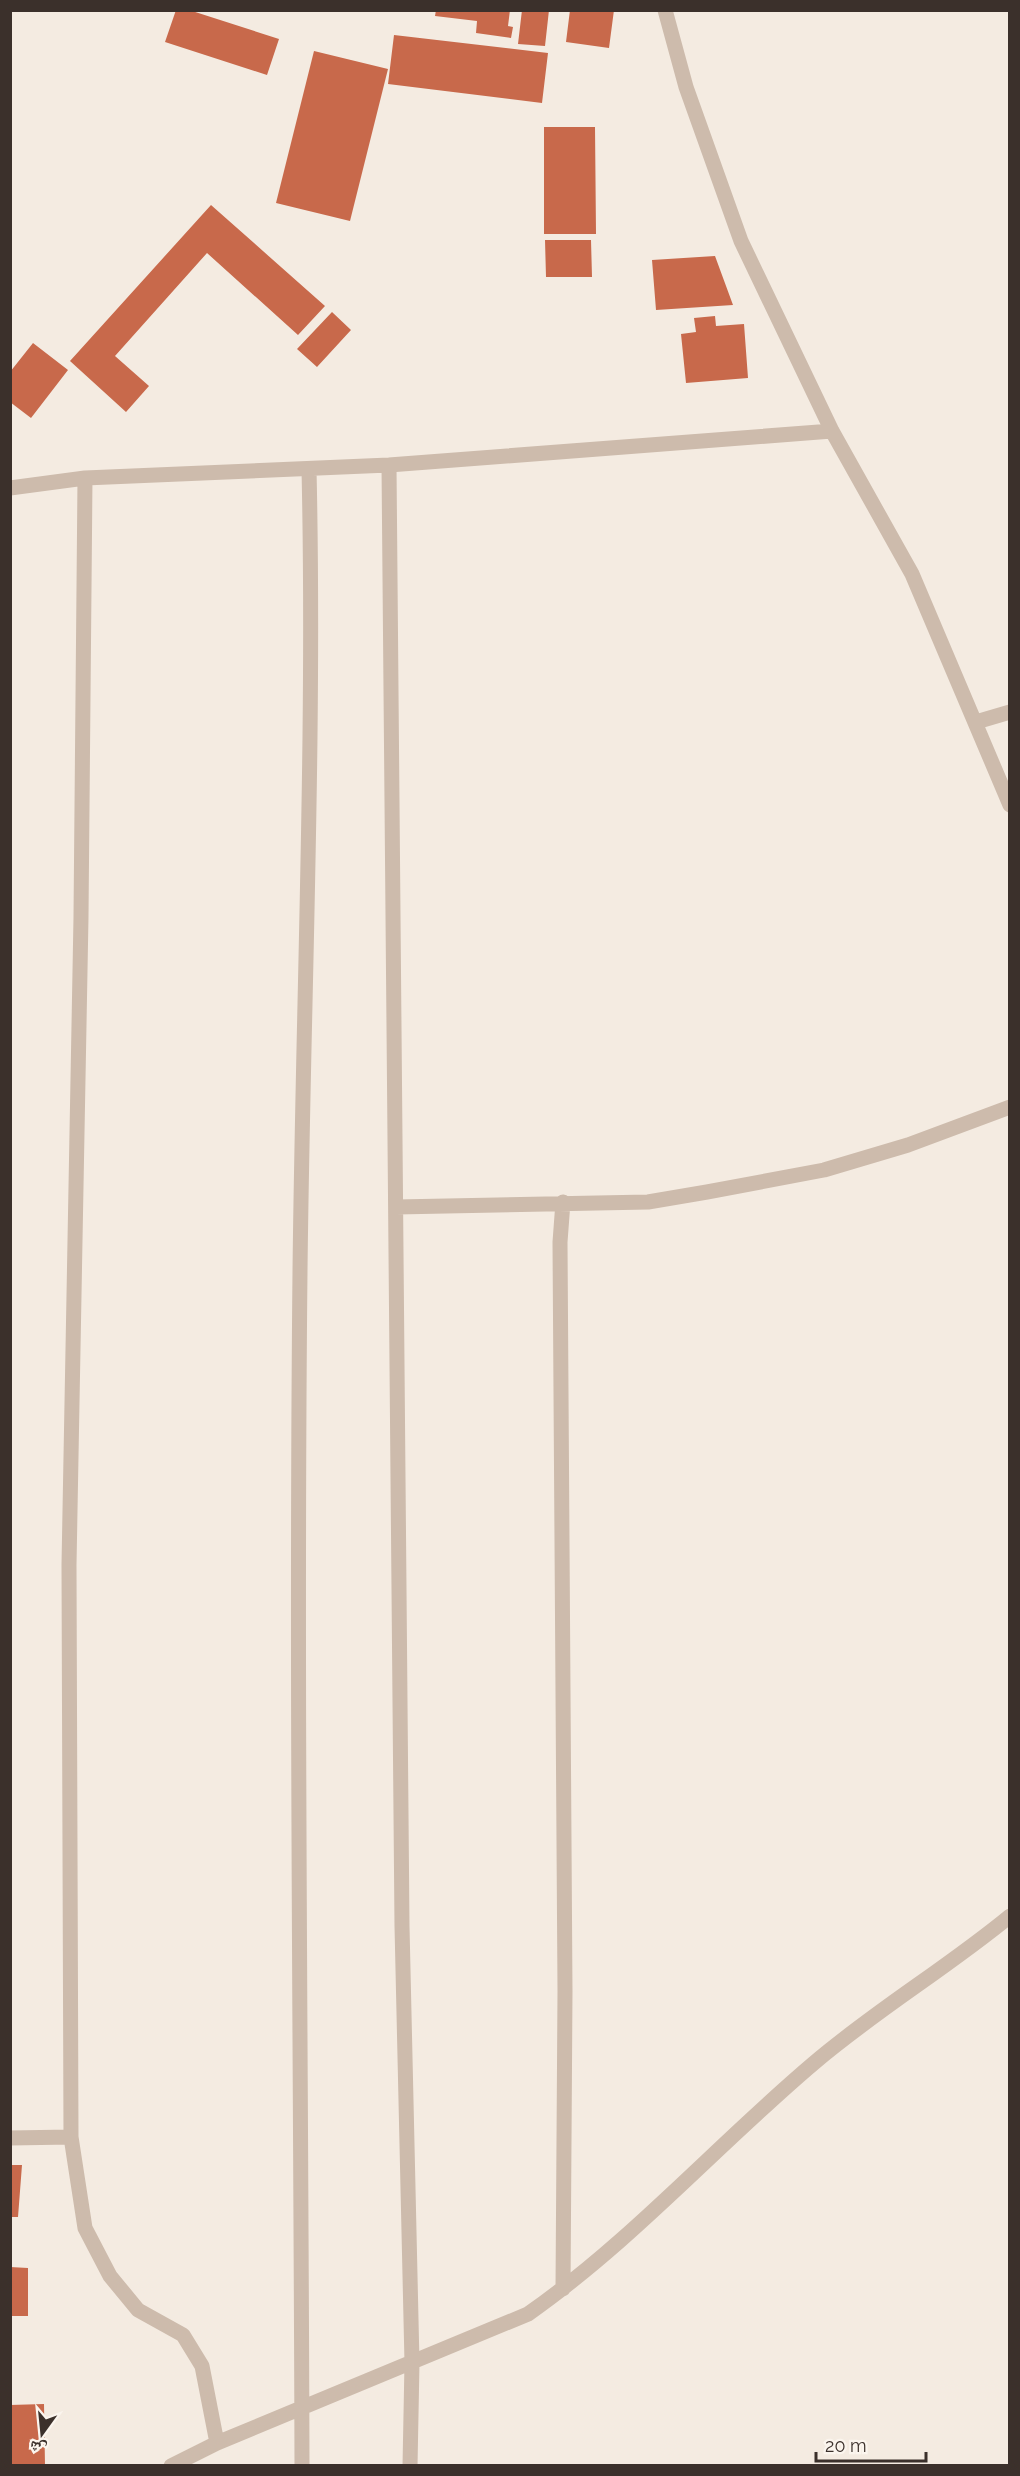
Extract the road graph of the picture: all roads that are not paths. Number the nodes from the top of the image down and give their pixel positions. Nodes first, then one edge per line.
1 (665, 10) edge
2 (832, 431) junction
3 (389, 465) junction
4 (309, 469) junction
5 (85, 478) junction
6 (10, 488) edge
7 (1010, 712) edge
8 (976, 722) junction
9 (1010, 805) edge
10 (1010, 1107) edge
11 (563, 1202) junction
12 (396, 1207) junction
13 (1010, 1916) edge
14 (71, 2137) junction
15 (10, 2138) edge
16 (563, 2289) junction
17 (412, 2363) junction
18 (302, 2408) junction
19 (217, 2443) junction
20 (171, 2466) edge
21 (302, 2466) edge
22 (410, 2466) edge

1 - 2 street
2 - 3 street
2 - 8 street
3 - 4 street
3 - 12 street
4 - 5 street
4 - 18 street
5 - 6 street
5 - 14 street
7 - 8 street
8 - 9 street
10 - 11 street
11 - 12 street
11 - 16 street
12 - 17 street
13 - 16 street
14 - 15 street
14 - 19 street
16 - 17 street
17 - 18 street
17 - 22 street
18 - 19 street
18 - 21 street
19 - 20 street

